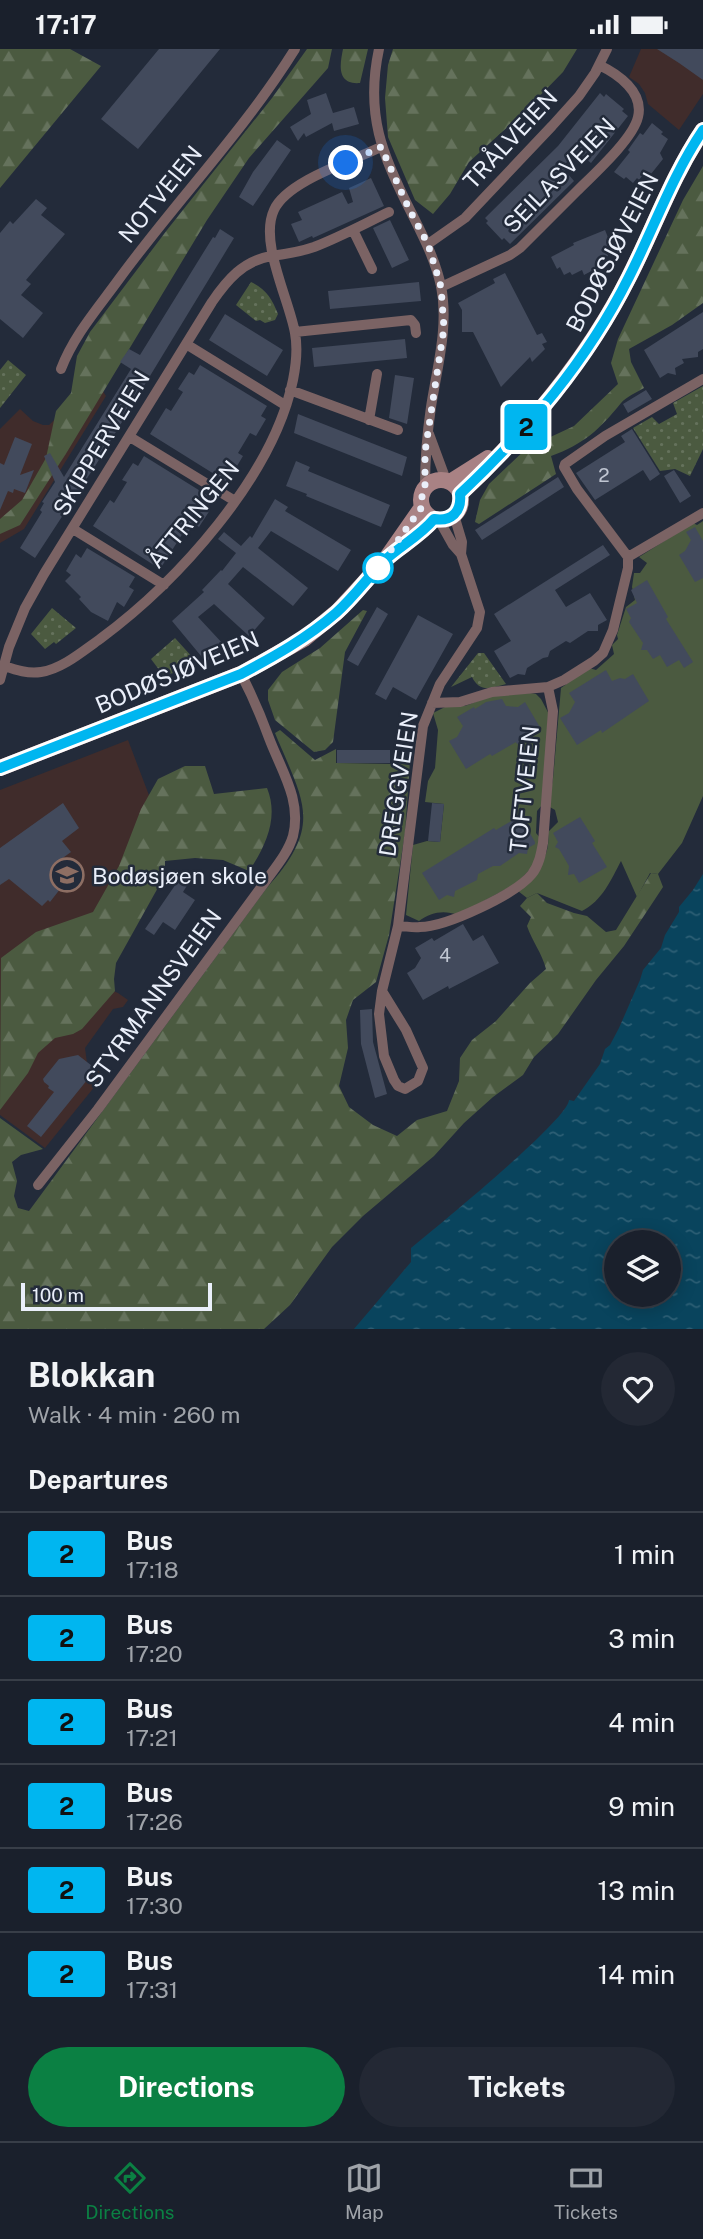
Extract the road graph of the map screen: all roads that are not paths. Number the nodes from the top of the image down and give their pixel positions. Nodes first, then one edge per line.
1 (295, 49) edge
2 (379, 49) edge
3 (607, 49) edge
4 (599, 65) junction
5 (703, 129) edge
6 (381, 147) junction
7 (389, 212) dead end
8 (353, 230) junction
9 (428, 244) junction
10 (273, 256) junction
11 (372, 269) dead end
12 (441, 287) junction
13 (295, 332) junction
14 (416, 333) dead end
15 (186, 344) junction
16 (61, 369) dead end
17 (377, 374) dead end
18 (703, 379) edge
19 (290, 390) junction
20 (285, 405) junction
21 (369, 420) junction
22 (398, 430) dead end
23 (428, 431) junction
24 (130, 437) junction
25 (452, 486) junction
26 (425, 487) junction
27 (235, 501) junction
28 (703, 513) edge
29 (437, 515) junction
30 (74, 529) junction
31 (628, 557) junction
32 (163, 585) junction
33 (4, 666) junction
34 (241, 674) junction
35 (0, 680) edge
36 (548, 687) junction
37 (432, 703) junction
38 (0, 768) edge
39 (398, 926) junction
40 (382, 991) junction
41 (37, 1185) dead end

1 - 16 street, NOTVEIEN
2 - 6 street
3 - 4 street, TRÅLVEIEN
4 - 9 street, TRÅLVEIEN
4 - 12 street, SEILASVEIEN
5 - 25 street, BODØSJØVEIEN
6 - 9 street
6 - 10 street, ÅTTRINGEN
7 - 8 street, SKIPPERVEIEN
8 - 10 street, SKIPPERVEIEN
8 - 11 street
9 - 12 street
10 - 13 street, ÅTTRINGEN
10 - 15 street, SKIPPERVEIEN
12 - 23 street
13 - 14 street
13 - 19 street, ÅTTRINGEN
15 - 20 street
15 - 24 street, SKIPPERVEIEN
17 - 21 street
18 - 31 street
19 - 20 street, ÅTTRINGEN
19 - 21 street
20 - 27 street, ÅTTRINGEN
21 - 22 street
23 - 25 street
23 - 26 street
24 - 27 street
24 - 30 street, SKIPPERVEIEN
25 - 26 street, BODØSJØVEIEN
25 - 29 street, BODØSJØVEIEN
26 - 29 street, BODØSJØVEIEN
27 - 32 street, ÅTTRINGEN
28 - 31 street
29 - 34 street, BODØSJØVEIEN
29 - 37 street, DREGGVEIEN
30 - 32 street
30 - 33 street, SKIPPERVEIEN
31 - 36 street
32 - 33 street, ÅTTRINGEN
33 - 35 street, SKIPPERVEIEN
34 - 38 street, BODØSJØVEIEN
34 - 41 street, STYRMANNSVEIEN
36 - 37 street
36 - 39 street, TOFTVEIEN
37 - 39 street, DREGGVEIEN
39 - 40 street, DREGGVEIEN
40 - 40 street, DREGGVEIEN

